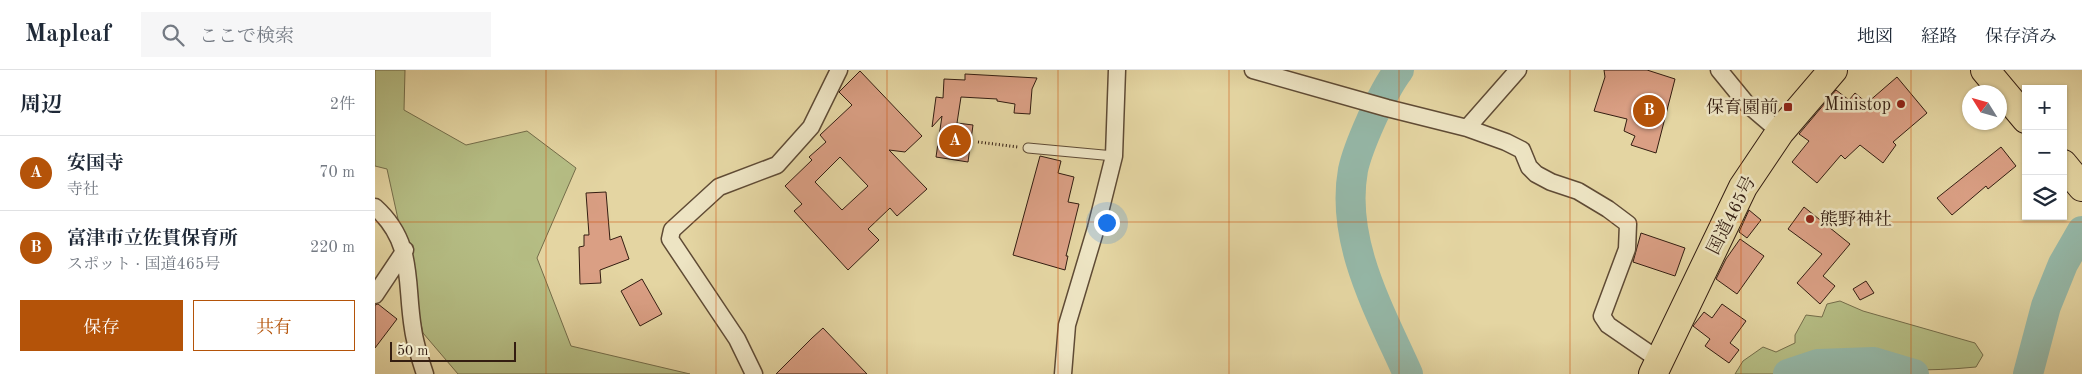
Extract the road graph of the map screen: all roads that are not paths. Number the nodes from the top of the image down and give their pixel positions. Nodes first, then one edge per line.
1 (839, 70) edge
2 (1117, 70) edge
3 (1253, 70) edge
4 (1518, 70) edge
5 (1719, 70) edge
6 (1833, 70) edge
7 (1985, 70) edge
8 (2022, 114) edge
9 (1467, 128) junction
10 (1780, 132) junction
11 (1028, 148) road end
12 (1114, 156) junction
13 (2067, 169) edge
14 (2082, 187) edge
15 (375, 207) edge
16 (405, 250) junction
17 (375, 295) edge
18 (1656, 367) edge
19 (425, 374) edge
20 (755, 374) edge
21 (1063, 374) edge

1 - 20 street
2 - 12 street
3 - 9 street
4 - 9 street
5 - 10 street
6 - 10 highway, 国道465号
7 - 8 highway
9 - 18 street
10 - 18 highway, 国道465号
11 - 12 lane
12 - 21 street
13 - 14 highway
15 - 16 street
16 - 17 street
16 - 19 street

